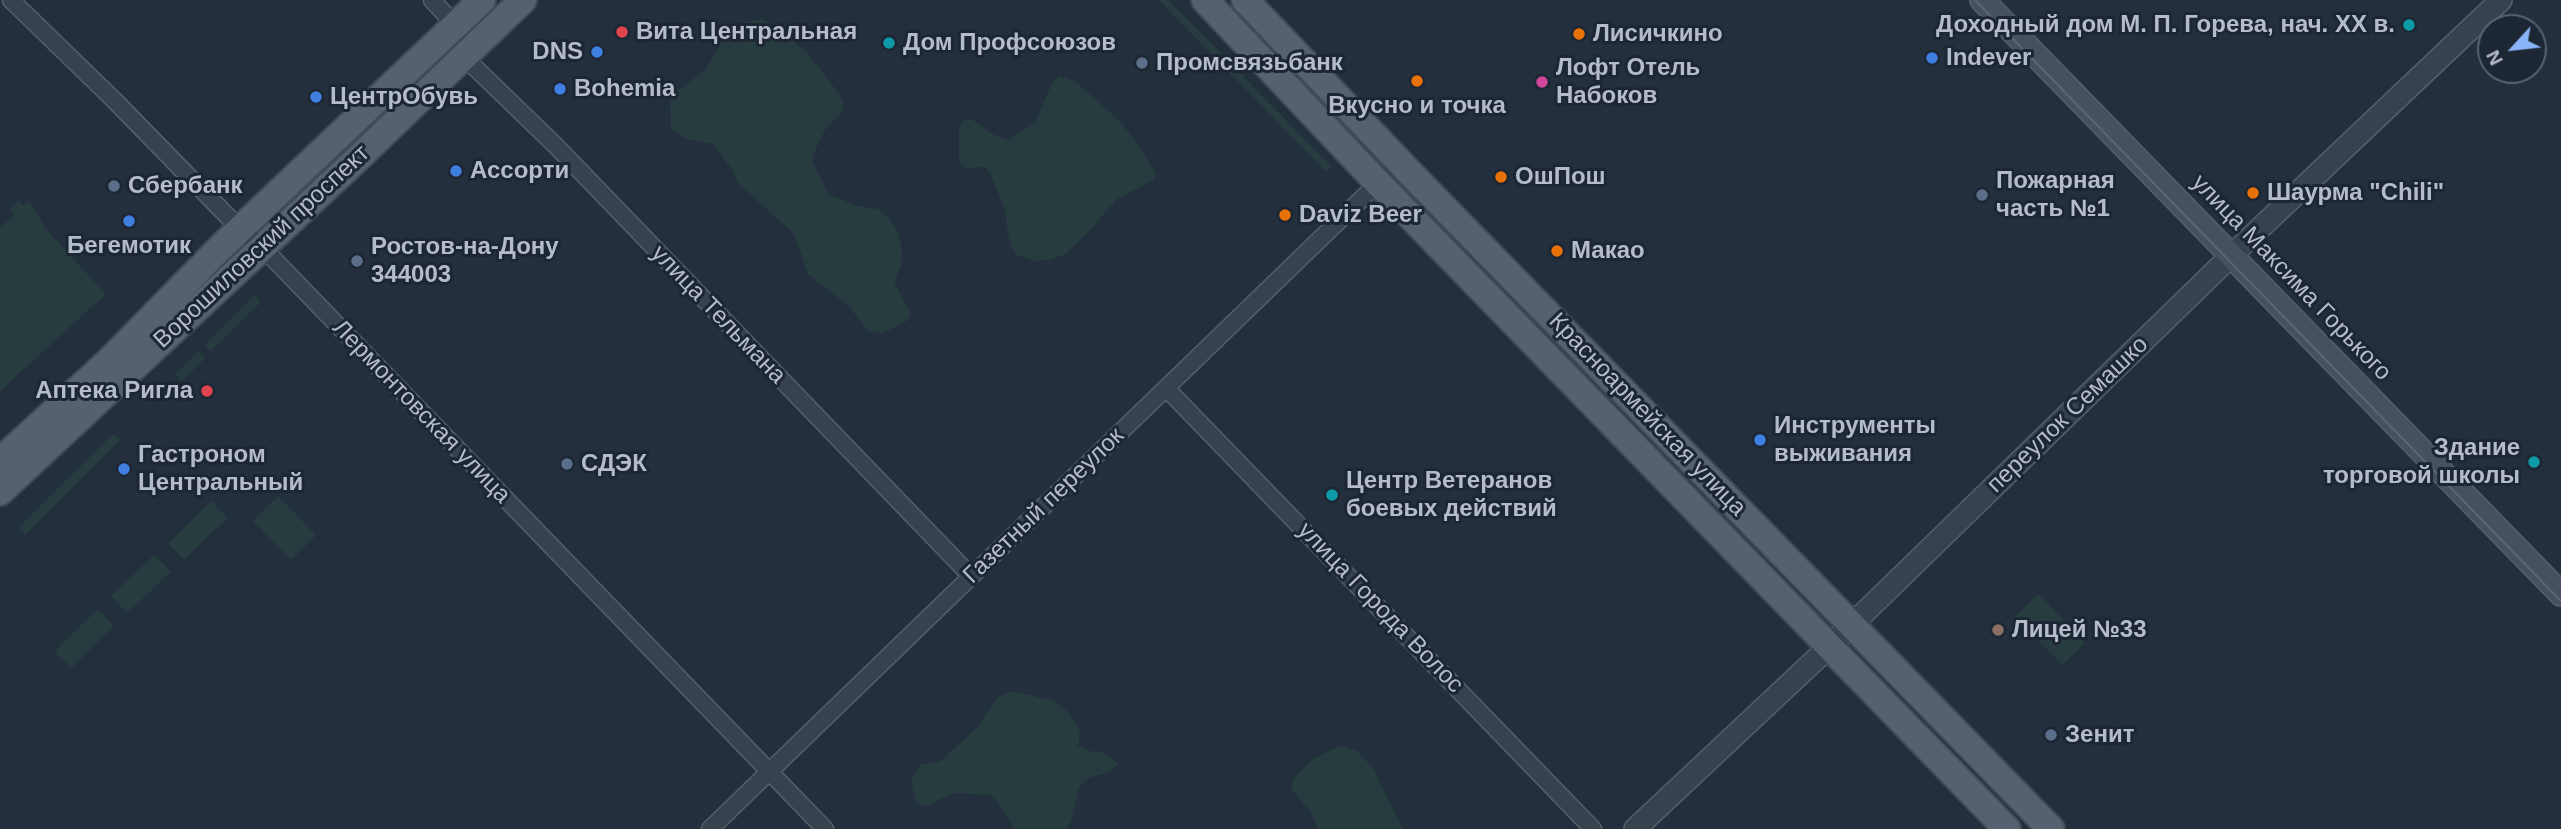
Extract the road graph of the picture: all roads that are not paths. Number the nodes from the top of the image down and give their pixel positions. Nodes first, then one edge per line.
1 (11, 0) edge
2 (432, 0) edge
3 (482, 0) edge
4 (523, 0) edge
5 (1205, 0) edge
6 (1245, 0) edge
7 (1982, 0) edge
8 (2501, 0) edge
9 (456, 24) junction
10 (463, 56) junction
11 (1378, 183) junction
12 (240, 229) junction
13 (262, 247) junction
14 (2232, 256) junction
15 (1166, 388) junction
16 (0, 461) edge
17 (0, 492) edge
18 (971, 576) junction
19 (2561, 594) edge
20 (1852, 625) junction
21 (1829, 646) junction
22 (770, 771) junction
23 (710, 829) edge
24 (825, 829) edge
25 (1593, 829) edge
26 (1635, 829) edge
27 (2007, 829) edge
28 (2051, 829) edge

1 - 12 street, Лермонтовская улица
2 - 9 street
3 - 9 main road, Ворошиловский проспект
4 - 10 main road, Ворошиловский проспект
5 - 11 main road, Красноармейская улица
6 - 20 main road, Красноармейская улица
7 - 14 main road, улица Максима Горького
8 - 14 street, переулок Семашко
9 - 12 main road, Ворошиловский проспект
10 - 13 main road, Ворошиловский проспект
10 - 18 street, улица Тельмана
11 - 15 street, Газетный переулок
11 - 21 main road, Красноармейская улица
12 - 13 street, Лермонтовская улица
12 - 16 main road, Ворошиловский проспект
13 - 17 main road, Ворошиловский проспект
13 - 22 street, Лермонтовская улица
14 - 19 main road, улица Максима Горького
14 - 20 street, переулок Семашко
15 - 18 street, Газетный переулок
15 - 25 street, улица Города Волос
18 - 22 street, Газетный переулок
20 - 21 street, переулок Семашко
20 - 28 main road, Красноармейская улица
21 - 26 street, переулок Семашко
21 - 27 main road, Красноармейская улица
22 - 23 street, Газетный переулок
22 - 24 street, Лермонтовская улица

